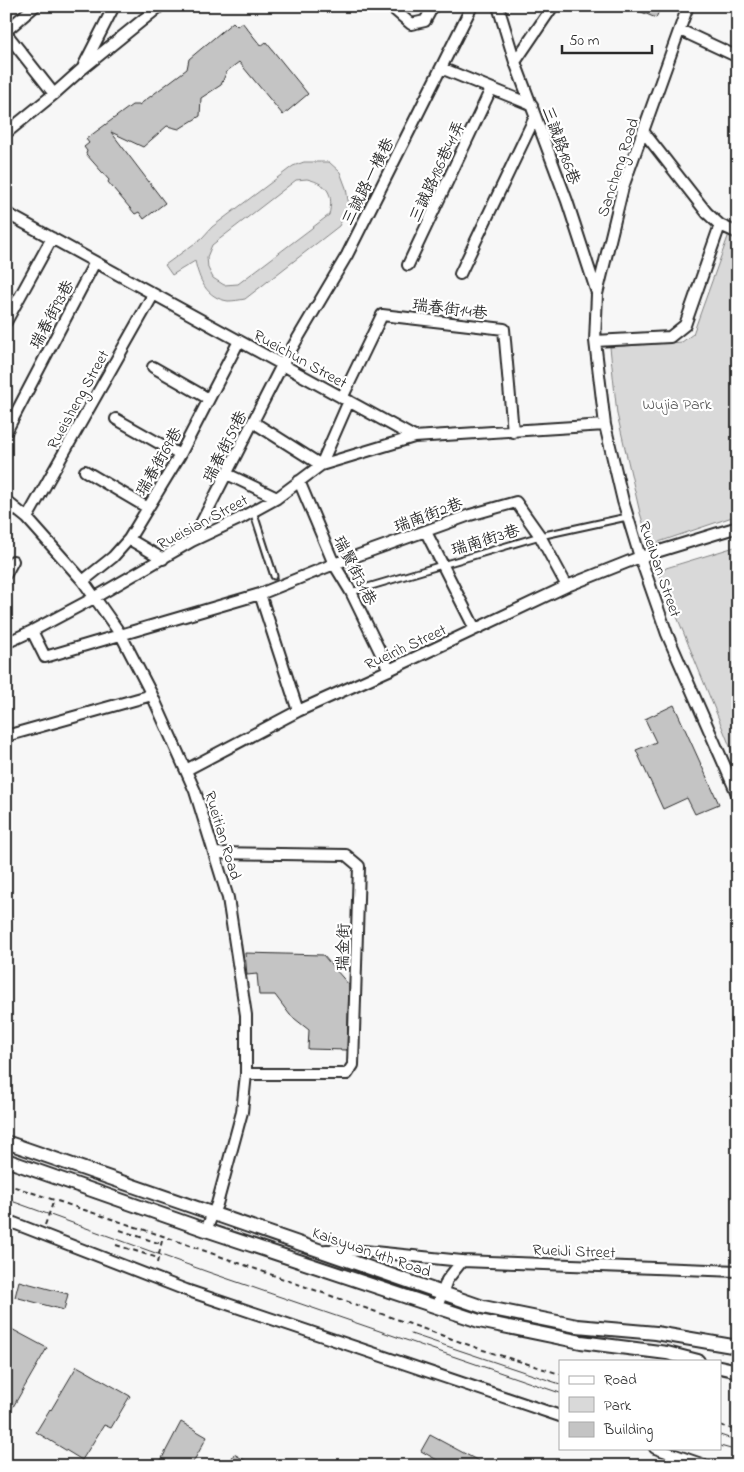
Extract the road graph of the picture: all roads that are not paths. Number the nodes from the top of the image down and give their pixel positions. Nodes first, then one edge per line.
1 (35, 6) edge
2 (114, 6) edge
3 (160, 6) edge
4 (390, 6) edge
5 (434, 6) edge
6 (472, 6) edge
7 (498, 6) edge
8 (553, 6) edge
9 (688, 6) edge
10 (680, 30) junction
11 (6, 32) edge
12 (738, 57) edge
13 (515, 62) junction
14 (441, 68) junction
15 (82, 69) junction
16 (491, 89) junction
17 (54, 94) junction
18 (532, 105) junction
19 (535, 116) junction
20 (644, 131) junction
21 (6, 133) edge
22 (6, 213) edge
23 (720, 225) junction
24 (738, 233) edge
25 (52, 238) junction
26 (95, 262) junction
27 (408, 265) dead end
28 (460, 274) dead end
29 (597, 294) junction
30 (153, 295) junction
31 (6, 322) edge
32 (239, 341) junction
33 (595, 342) junction
34 (282, 365) junction
35 (153, 367) dead end
36 (209, 398) junction
37 (345, 399) junction
38 (116, 419) dead end
39 (253, 422) junction
40 (605, 425) junction
41 (6, 432) edge
42 (513, 432) junction
43 (414, 436) junction
44 (180, 455) junction
45 (321, 465) junction
46 (85, 471) dead end
47 (226, 474) junction
48 (299, 482) junction
49 (277, 498) junction
50 (8, 506) edge
51 (148, 508) junction
52 (253, 511) junction
53 (628, 517) junction
54 (27, 518) junction
55 (738, 527) edge
56 (426, 532) junction
57 (540, 536) junction
58 (129, 539) junction
59 (192, 541) junction
60 (163, 558) junction
61 (640, 558) junction
62 (13, 561) dead end
63 (334, 564) junction
64 (442, 565) junction
65 (6, 574) edge
66 (274, 576) dead end
67 (83, 581) junction
68 (567, 586) junction
69 (351, 592) junction
70 (260, 594) junction
71 (94, 598) junction
72 (475, 629) junction
73 (32, 631) junction
74 (120, 634) junction
75 (6, 643) edge
76 (389, 670) junction
77 (152, 695) junction
78 (298, 711) junction
79 (6, 736) edge
80 (186, 770) junction
81 (738, 796) edge
82 (214, 853) junction
83 (246, 1074) junction
84 (6, 1142) edge
85 (6, 1160) edge
86 (214, 1214) junction
87 (6, 1220) edge
88 (206, 1230) junction
89 (320, 1250) junction
90 (462, 1261) junction
91 (738, 1271) edge
92 (442, 1293) junction
93 (437, 1307) junction
94 (738, 1347) edge
95 (694, 1360) edge
96 (722, 1367) edge
97 (738, 1370) edge
98 (559, 1416) edge
99 (661, 1450) edge
100 (707, 1466) edge

1 - 11 street
2 - 15 street
3 - 15 street
4 - 5 street
6 - 14 street, 三誠路一橫巷
7 - 13 street, 三誠路186巷
8 - 13 street
9 - 10 street, Sancheng Road
10 - 12 street
10 - 20 street, Sancheng Road
11 - 17 street
13 - 18 street, 三誠路186巷
14 - 16 street
14 - 34 street, 三誠路一橫巷
15 - 17 street
16 - 18 street
16 - 27 street, 三誠路186巷41弄
17 - 21 street
18 - 19 street, 三誠路186巷
19 - 28 street
19 - 29 street, 三誠路186巷
20 - 23 street
20 - 29 street, Sancheng Road
22 - 25 street, Rueichun Street
23 - 24 street
23 - 33 street
25 - 26 street, Rueichun Street
25 - 31 street
26 - 30 street, Rueichun Street
26 - 41 street, 瑞春街93巷
29 - 33 street, Sancheng Road
30 - 32 street, Rueichun Street
30 - 54 street, Rueisheng Street
32 - 34 street, Rueichun Street
32 - 36 street, 瑞春街69巷
33 - 40 street, RueiNan Street
34 - 37 street, Rueichun Street
34 - 39 street, 瑞春街59巷
35 - 36 street
36 - 44 street, 瑞春街69巷
37 - 42 street, 瑞春街14巷
37 - 43 street, Rueichun Street
37 - 45 street
38 - 44 street
39 - 45 street
39 - 47 street, 瑞春街59巷
40 - 42 street
40 - 53 street, RueiNan Street
42 - 43 street
43 - 45 street, Rueisian Street
44 - 51 street, 瑞春街69巷
45 - 48 street, Rueisian Street
46 - 51 street
47 - 49 street
47 - 59 street, 瑞春街59巷
48 - 49 street, Rueisian Street
48 - 63 street, 瑞賢街31巷
49 - 52 street, Rueisian Street
50 - 54 street, Rueitian Road
51 - 58 street, 瑞春街69巷
52 - 59 street, Rueisian Street
52 - 66 lane
53 - 57 lane, 瑞南街3巷
53 - 61 street, RueiNan Street
54 - 67 street, Rueitian Road
55 - 61 street, Rueirih Street
56 - 57 street, 瑞南街2巷
56 - 63 street, 瑞南街2巷
56 - 64 street
57 - 64 lane, 瑞南街3巷
57 - 68 street, 瑞南街2巷
58 - 60 street
58 - 67 street, 瑞春街69巷
59 - 60 street, Rueisian Street
60 - 71 street, Rueisian Street
61 - 68 street, Rueirih Street
61 - 81 street, RueiNan Street
62 - 65 street
63 - 69 street, 瑞賢街31巷
63 - 70 street, 瑞南街2巷
64 - 69 lane, 瑞南街3巷
64 - 72 street
67 - 71 street, Rueitian Road
68 - 72 street, Rueirih Street
69 - 76 street, 瑞賢街31巷
70 - 74 street, 瑞南街2巷
70 - 78 street
71 - 73 street, Rueisian Street
71 - 74 street, Rueitian Road
72 - 76 street, Rueirih Street
73 - 74 street, 瑞南街2巷
73 - 75 street, Rueisian Street
74 - 77 street, Rueitian Road
76 - 78 street, Rueirih Street
77 - 79 street
77 - 80 street, Rueitian Road
78 - 80 street, Rueirih Street
80 - 82 street, Rueitian Road
82 - 83 street, Rueitian Road
82 - 83 street, 瑞金街
83 - 86 street, Rueitian Road
84 - 86 street, Kaisyuan 4th Road
85 - 88 street, Kaisyuan 4th Road
86 - 88 street, Rueitian Road
86 - 89 street, Kaisyuan 4th Road
87 - 98 street
88 - 93 street, Kaisyuan 4th Road
89 - 90 street
89 - 92 street, Kaisyuan 4th Road
90 - 91 street, RueiJi Street
90 - 92 street
92 - 93 street
92 - 94 street, Kaisyuan 4th Road
93 - 95 street, Kaisyuan 4th Road
96 - 97 street
99 - 100 street

